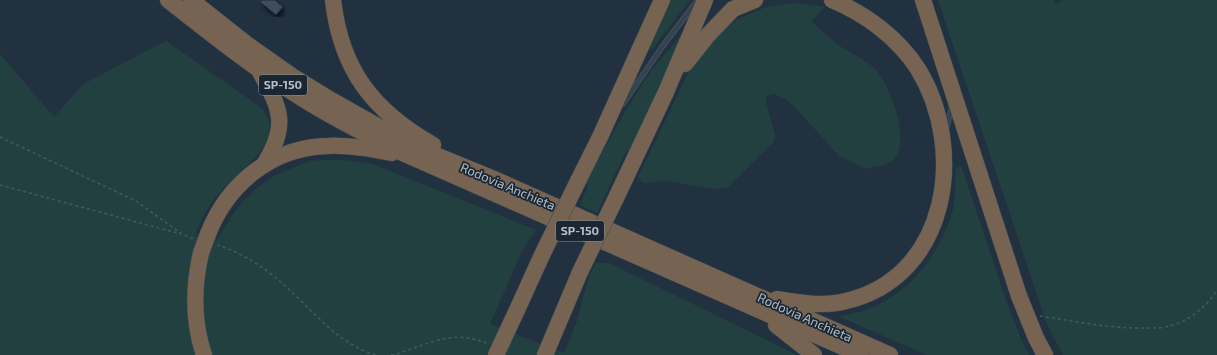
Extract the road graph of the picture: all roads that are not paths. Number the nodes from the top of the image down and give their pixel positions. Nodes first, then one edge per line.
1 (168, 0) edge
2 (191, 0) edge
3 (333, 0) edge
4 (657, 0) edge
5 (662, 0) edge
6 (698, 0) edge
7 (705, 0) edge
8 (754, 0) edge
9 (832, 0) edge
10 (923, 0) edge
11 (203, 6) edge
12 (649, 28) junction
13 (258, 68) junction
14 (666, 92) junction
15 (955, 94) junction
16 (600, 137) junction
17 (943, 141) junction
18 (407, 155) junction
19 (265, 163) junction
20 (494, 179) junction
21 (754, 302) junction
22 (547, 349) edge
23 (492, 350) edge
24 (204, 355) edge
25 (814, 355) edge
26 (861, 355) edge
27 (890, 355) edge
28 (1045, 355) edge

1 - 13 highway, Rodovia Anchieta / SP-150
2 - 11 highway, Rodovia Anchieta / SP-150
3 - 20 highway
4 - 12 highway
5 - 12 highway
6 - 16 lane
7 - 14 highway
8 - 14 highway
9 - 17 highway
10 - 15 highway
11 - 20 highway, Rodovia Anchieta / SP-150
12 - 16 highway
13 - 18 highway, Rodovia Anchieta / SP-150
13 - 19 highway
14 - 22 highway, bridge
15 - 17 lane
15 - 28 highway
16 - 23 highway, bridge
17 - 21 highway
18 - 19 highway
18 - 21 highway, Rodovia Anchieta / SP-150
19 - 24 highway, bridge
20 - 21 highway, Rodovia Anchieta / SP-150
21 - 25 highway
21 - 26 highway, Rodovia Anchieta / SP-150
21 - 27 highway, Rodovia Anchieta / SP-150

